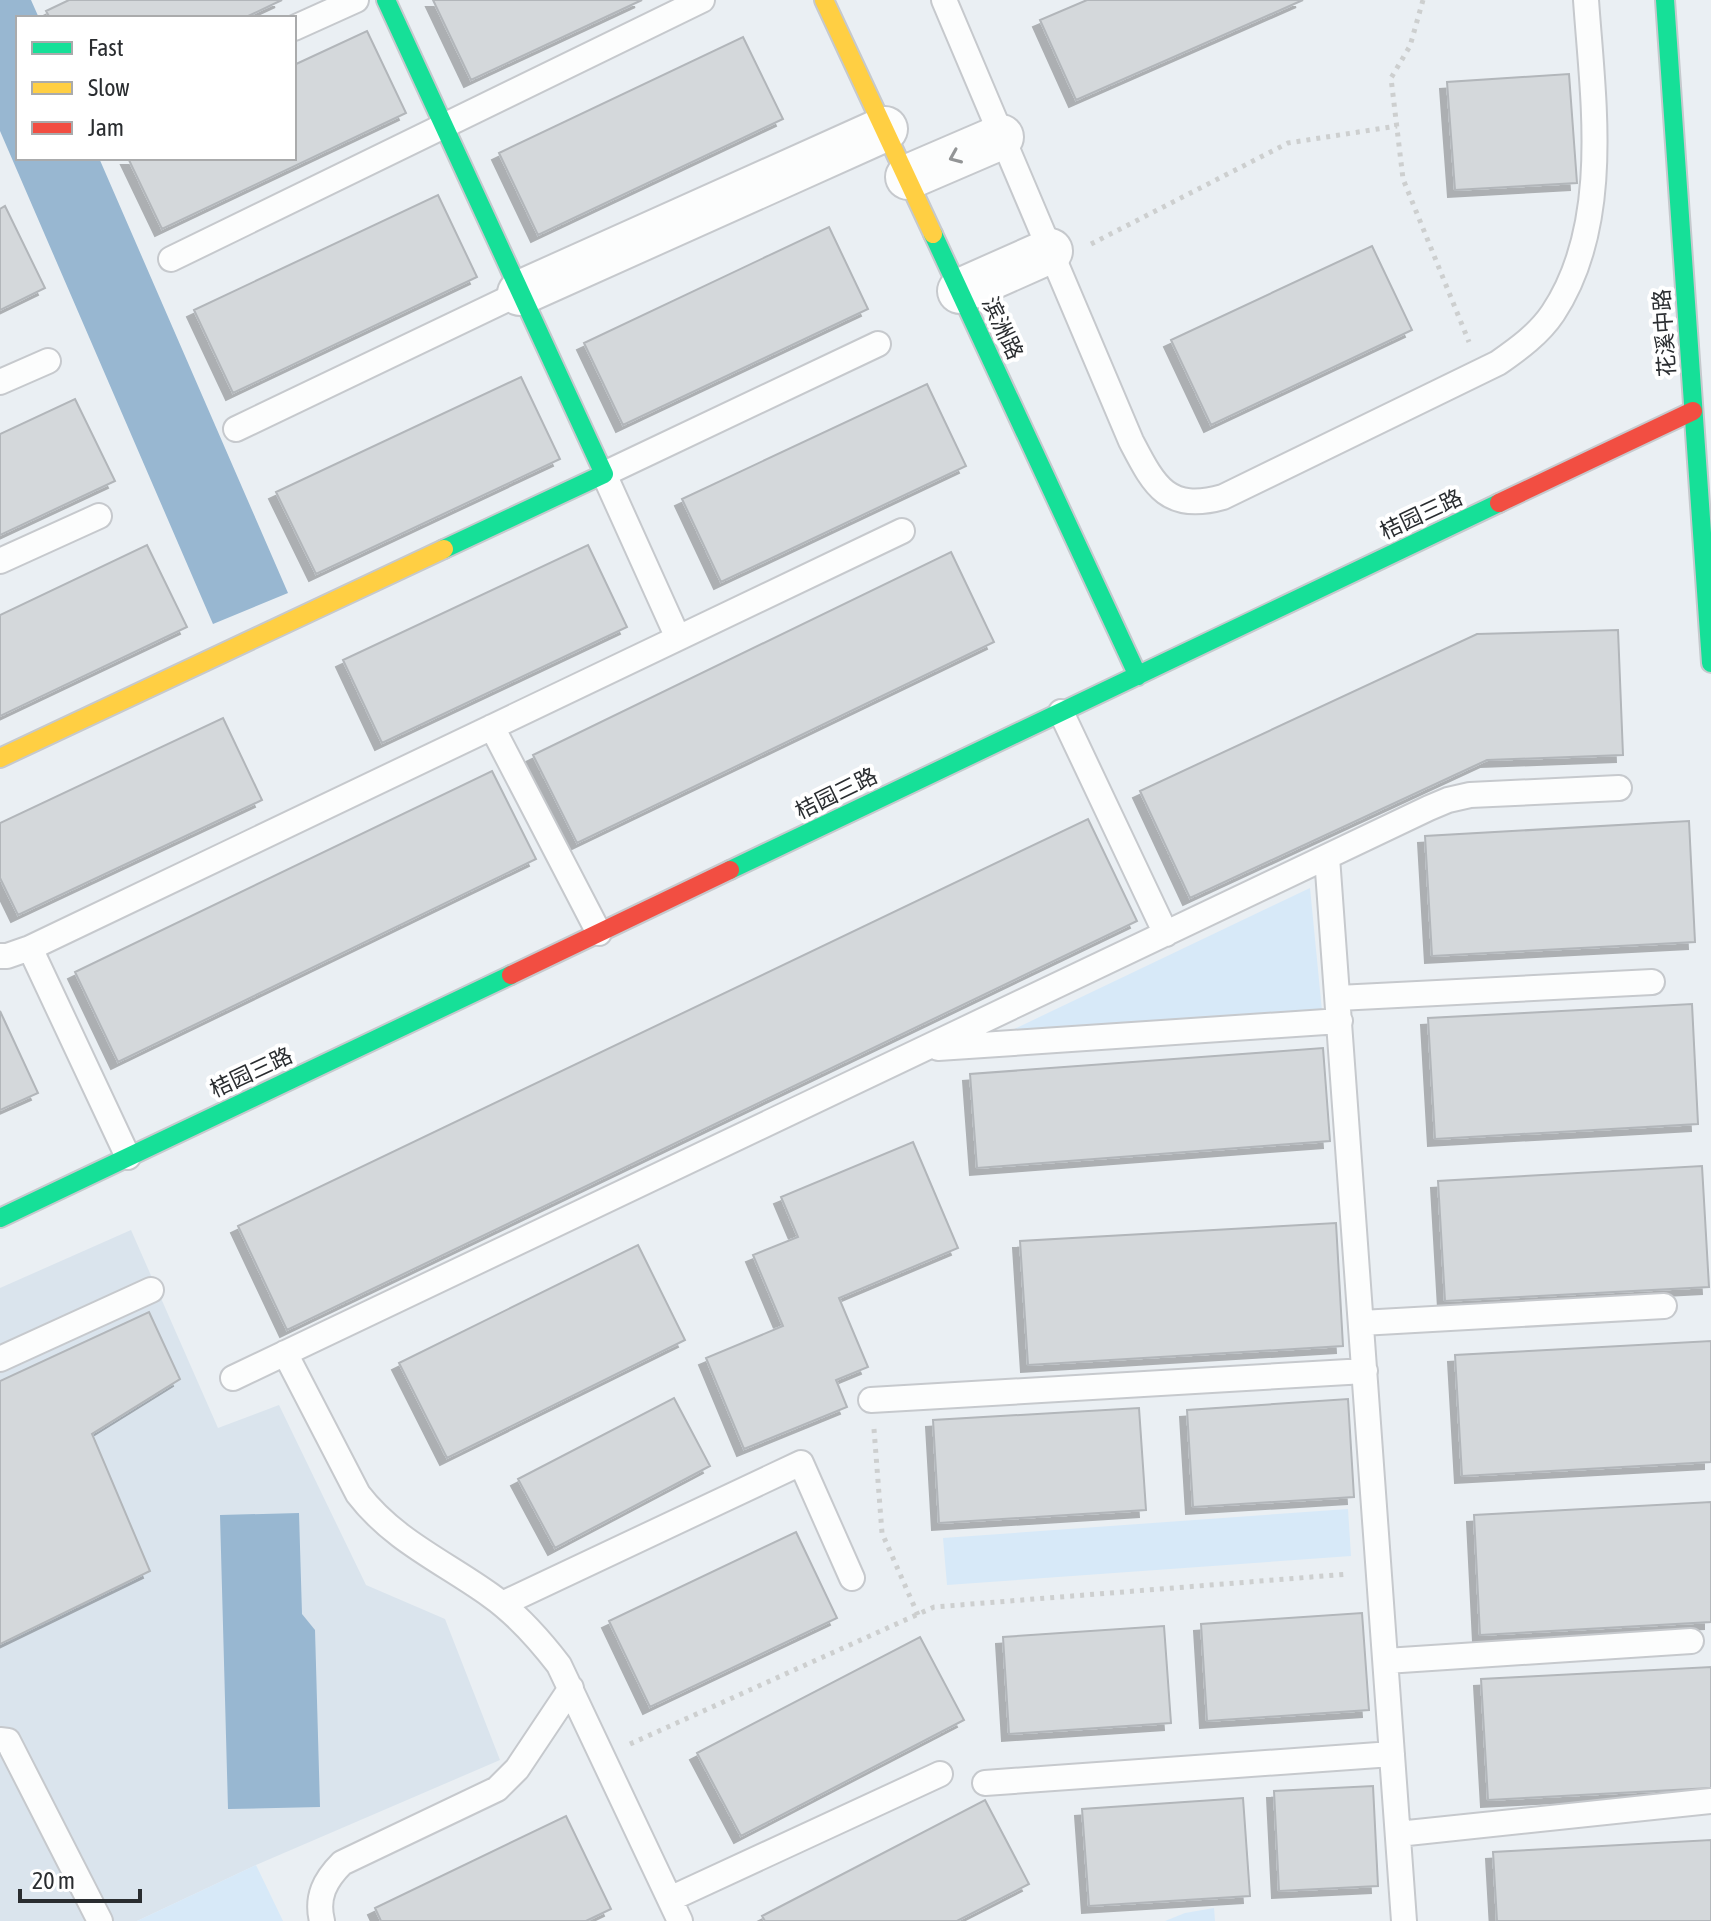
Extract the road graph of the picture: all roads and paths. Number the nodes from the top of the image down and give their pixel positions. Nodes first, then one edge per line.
1 (356, 0) edge
2 (386, 0) edge
3 (702, 0) edge
4 (824, 0) edge
5 (944, 0) edge
6 (1423, 0) edge
7 (1586, 0) edge
8 (1665, 0) edge
9 (296, 27) edge
10 (444, 126) junction
11 (1397, 126) junction
12 (885, 129) junction
13 (1001, 137) junction
14 (908, 177) junction
15 (1052, 257) junction
16 (171, 259) dead end
17 (960, 291) junction
18 (520, 293) junction
19 (878, 344) dead end
20 (48, 361) dead end
21 (1480, 371) junction
22 (0, 382) edge
23 (1693, 411) junction
24 (236, 429) dead end
25 (604, 474) junction
26 (99, 516) dead end
27 (902, 531) dead end
28 (0, 561) edge
29 (678, 638) junction
30 (1711, 663) edge
31 (1138, 676) junction
32 (1061, 712) junction
33 (492, 727) junction
34 (0, 758) edge
35 (1619, 788) dead end
36 (1327, 857) junction
37 (599, 933) junction
38 (1166, 934) junction
39 (30, 948) junction
40 (0, 956) edge
41 (1652, 982) dead end
42 (1339, 1009) junction
43 (923, 1049) junction
44 (128, 1157) junction
45 (0, 1218) edge
46 (151, 1290) dead end
47 (1664, 1306) dead end
48 (1361, 1323) junction
49 (285, 1353) junction
50 (0, 1359) edge
51 (1365, 1371) junction
52 (233, 1378) dead end
53 (871, 1400) joint
54 (1379, 1571) junction
55 (852, 1578) dead end
56 (502, 1604) junction
57 (918, 1615) junction
58 (1691, 1641) dead end
59 (1386, 1661) junction
60 (571, 1688) junction
61 (0, 1740) edge
62 (1392, 1754) junction
63 (603, 1756) junction
64 (940, 1774) dead end
65 (985, 1783) dead end
66 (1711, 1801) edge
67 (1398, 1834) junction
68 (675, 1910) edge
69 (100, 1921) edge
70 (322, 1921) edge
71 (1404, 1921) edge

1 - 9 lane
2 - 10 street
3 - 10 lane
4 - 12 street, 滨洲路
5 - 13 lane
6 - 11 path
7 - 21 lane
8 - 23 street, 花溪中路
10 - 16 lane
10 - 18 street
11 - 15 path
11 - 21 path
12 - 14 street, 滨洲路
12 - 18 street
13 -> 14 street
13 - 15 lane
14 - 17 street, 滨洲路
15 - 17 street
15 - 21 lane
17 - 31 street, 滨洲路
18 - 24 lane
18 - 25 street
19 - 25 lane
20 - 22 lane
23 - 30 street, 花溪中路
23 - 31 street, 桔园三路
25 - 29 lane
25 - 34 street
26 - 28 lane
27 - 29 lane
29 - 33 lane
31 - 32 street, 桔园三路
32 - 37 street, 桔园三路
32 - 38 lane
33 - 37 lane
33 - 39 lane
35 - 36 lane
36 - 38 lane
36 - 42 lane
37 - 44 street, 桔园三路
38 - 43 lane
39 - 40 lane
39 - 44 lane
41 - 42 lane
42 - 43 lane
42 - 48 lane
43 - 49 lane
44 - 45 street, 桔园三路
46 - 50 lane
47 - 48 lane
48 - 51 lane
49 - 52 lane
49 - 56 lane
51 - 53 lane
51 - 54 lane
53 - 57 path
54 - 57 path
54 - 59 lane
55 - 56 lane
56 - 60 lane
57 - 63 path
58 - 59 lane
59 - 62 lane
60 - 63 lane
60 - 70 lane
61 - 69 lane
62 - 65 lane
62 - 67 lane
63 - 68 lane
64 - 68 lane
66 - 67 lane
67 - 71 lane

